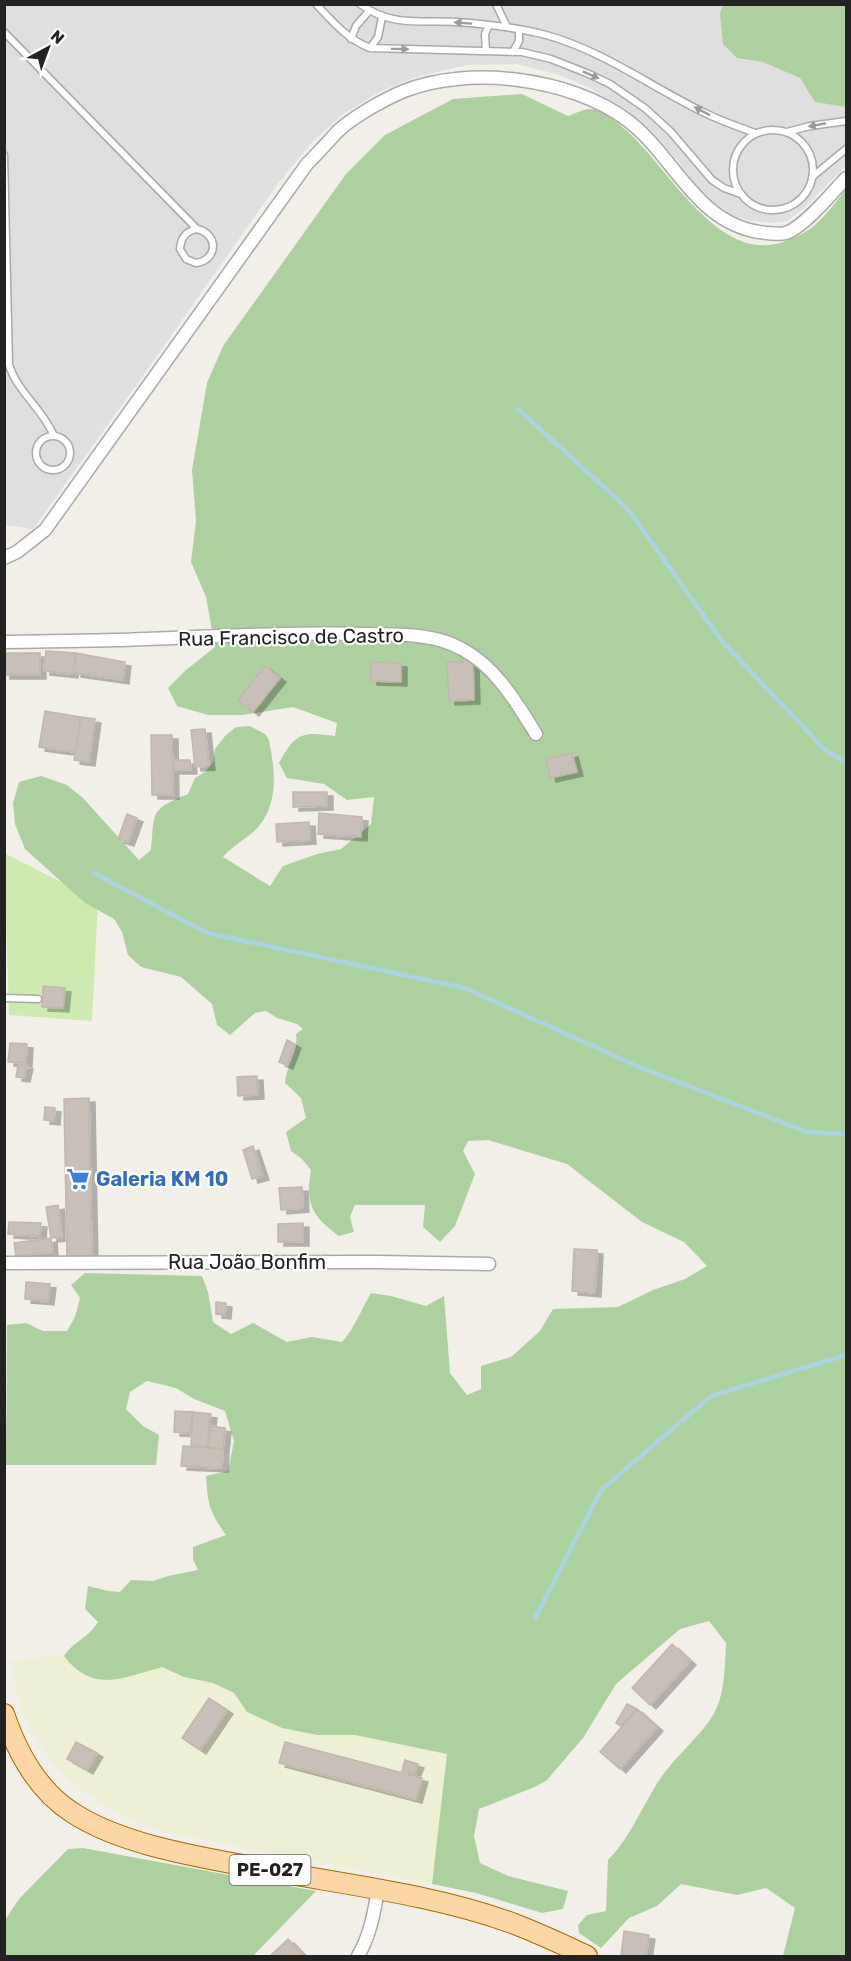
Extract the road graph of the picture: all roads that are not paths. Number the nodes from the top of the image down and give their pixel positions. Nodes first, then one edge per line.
1 (316, 4) edge
2 (360, 4) edge
3 (496, 4) edge
4 (369, 12) junction
5 (382, 17) junction
6 (489, 25) junction
7 (507, 27) junction
8 (519, 29) junction
9 (4, 32) edge
10 (351, 39) junction
11 (370, 48) junction
12 (486, 51) junction
13 (513, 52) junction
14 (846, 121) edge
15 (787, 132) junction
16 (755, 133) junction
17 (846, 149) edge
18 (4, 155) edge
19 (812, 177) junction
20 (846, 178) edge
21 (741, 194) junction
22 (197, 229) junction
23 (54, 436) junction
24 (4, 558) edge
25 (4, 642) edge
26 (536, 734) dead end
27 (4, 999) edge
28 (38, 999) dead end
29 (4, 1263) edge
30 (489, 1264) dead end
31 (4, 1714) edge
32 (378, 1890) junction
33 (358, 1956) edge
34 (587, 1956) edge

1 - 10 lane
2 - 4 lane
3 - 7 lane
4 - 5 lane
4 - 10 lane
6 -> 5 lane
5 - 11 lane
6 - 7 lane
6 - 12 lane
7 - 8 lane
8 - 13 lane
16 -> 8 lane
9 - 22 lane
10 - 11 lane
11 -> 12 lane
12 - 13 lane
13 -> 21 lane
14 -> 15 lane
15 - 16 lane
15 - 19 lane
16 - 21 lane
17 - 19 lane
18 - 23 lane
19 - 21 lane
20 - 24 street
22 - 22 lane
23 - 23 lane
25 - 26 street, Rua Francisco de Castro
27 - 28 lane
29 - 30 street, Rua João Bonfim
31 - 32 main road, PE-027
32 - 33 street
32 - 34 main road, PE-027

